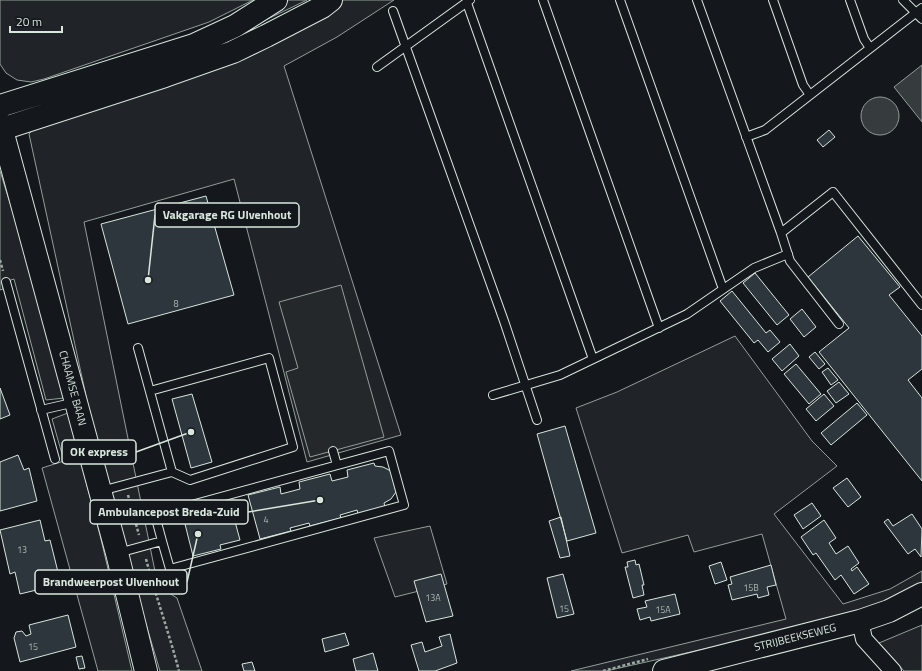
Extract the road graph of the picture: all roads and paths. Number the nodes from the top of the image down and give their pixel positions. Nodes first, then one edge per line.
1 (276, 0) edge
2 (331, 0) edge
3 (543, 0) edge
4 (620, 0) edge
5 (697, 0) edge
6 (773, 0) edge
7 (850, 0) edge
8 (904, 0) edge
9 (469, 2) edge
10 (919, 10) edge
11 (393, 11) dead end
12 (922, 19) edge
13 (407, 46) junction
14 (870, 48) junction
15 (377, 67) dead end
16 (810, 95) junction
17 (0, 106) edge
18 (1, 126) edge
19 (746, 137) junction
20 (781, 233) junction
21 (788, 254) junction
22 (6, 282) dead end
23 (723, 289) junction
24 (922, 305) edge
25 (839, 324) dead end
26 (659, 328) junction
27 (138, 348) dead end
28 (592, 359) junction
29 (525, 386) junction
30 (150, 391) junction
31 (493, 395) dead end
32 (77, 402) junction
33 (41, 410) junction
34 (537, 420) dead end
35 (334, 451) dead end
36 (55, 459) dead end
37 (337, 465) junction
38 (172, 472) junction
39 (125, 484) junction
40 (100, 491) junction
41 (162, 541) junction
42 (142, 547) junction
43 (117, 553) junction
44 (922, 594) edge
45 (860, 621) junction
46 (146, 671) edge
47 (179, 671) edge
48 (664, 671) edge
49 (893, 671) edge

1 - 17 main road
2 - 18 main road
3 - 26 lane
4 - 23 lane
5 - 19 lane
6 - 16 lane
7 - 14 lane
8 - 10 lane
9 - 13 lane
9 - 28 lane
10 - 12 lane
10 - 14 lane
11 - 13 lane
13 - 15 lane
13 - 29 lane
14 - 16 lane
16 - 19 lane
18 - 32 main road, CHAAMSE BAAN
19 - 20 lane
20 - 21 lane
20 - 24 lane
21 - 23 lane
21 - 25 lane
22 - 33 lane
23 - 26 lane
26 - 28 lane
27 - 30 lane
28 - 29 lane
29 - 31 lane
29 - 34 lane
30 - 38 lane
30 - 38 lane
32 - 33 lane
32 - 40 main road, CHAAMSE BAAN
33 - 36 lane
35 - 37 lane
37 - 41 lane
37 - 41 lane
38 - 39 lane
39 - 40 lane
39 - 42 path
40 - 43 main road, CHAAMSE BAAN
41 - 42 lane
42 - 43 lane
42 - 47 path
43 - 46 main road, CHAAMSE BAAN
44 - 45 main road, STRIJBEEKSEWEG
45 - 48 main road, STRIJBEEKSEWEG
45 - 49 street

